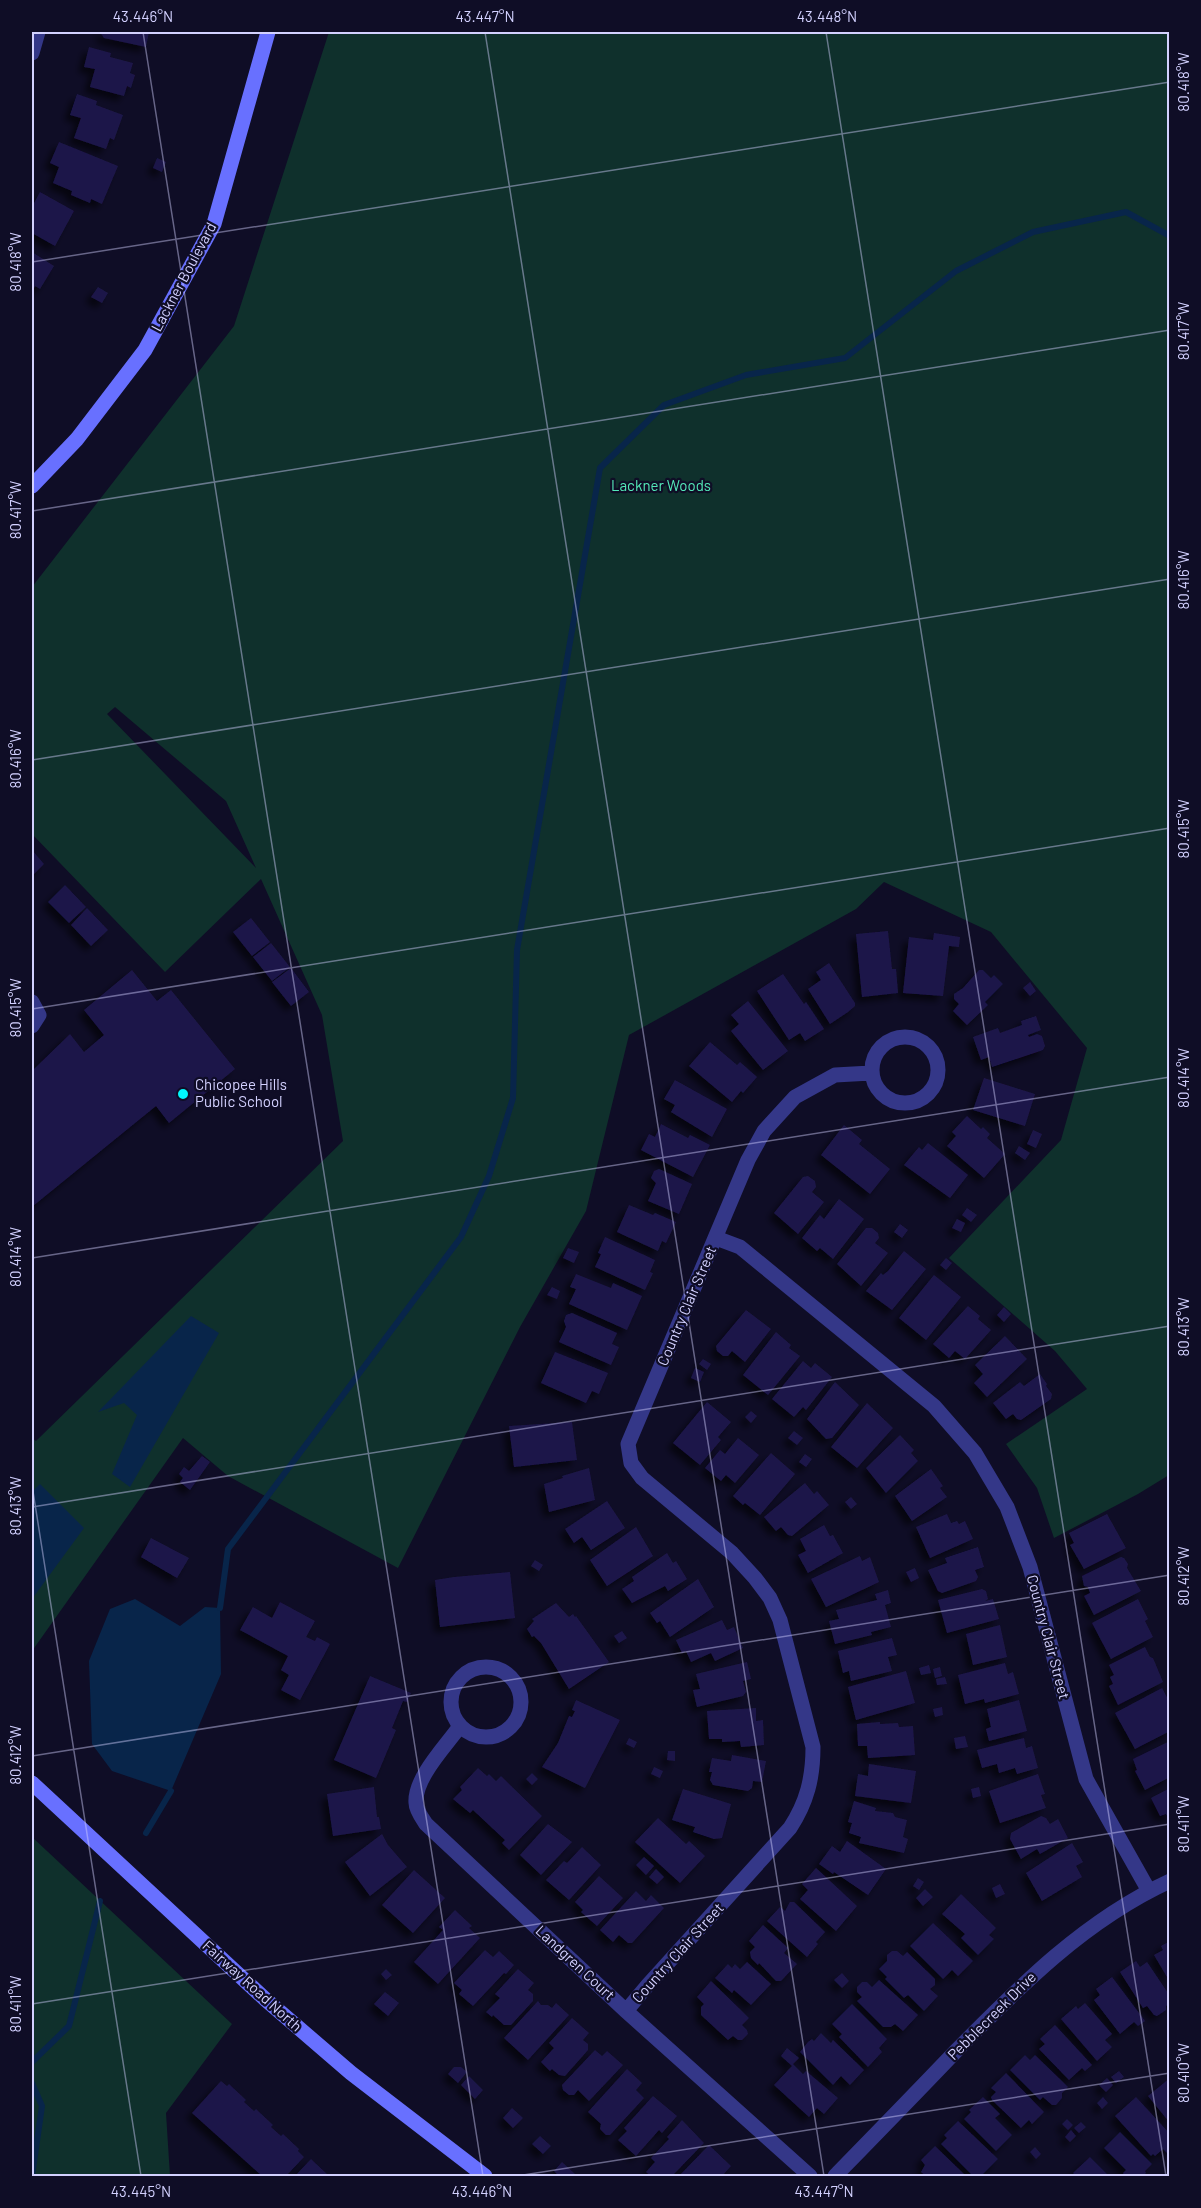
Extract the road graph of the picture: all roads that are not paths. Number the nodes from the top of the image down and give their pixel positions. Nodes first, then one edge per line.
1 (38, 32) edge
2 (268, 32) edge
3 (32, 53) edge
4 (32, 486) edge
5 (32, 1002) edge
6 (32, 1026) edge
7 (872, 1073) junction
8 (716, 1238) junction
9 (460, 1725) junction
10 (32, 1783) edge
11 (1170, 1881) edge
12 (1149, 1891) junction
13 (626, 2011) junction
14 (484, 2176) edge
15 (810, 2176) edge
16 (835, 2176) edge

1 - 3 street
2 - 4 main road, Lackner Boulevard
5 - 6 street
7 - 7 street
7 - 8 street
8 - 12 street, Country Clair Street
8 - 13 street, Country Clair Street
9 - 9 street
9 - 13 street, Landgren Court
10 - 14 main road, Fairway Road North
11 - 12 street, Pebblecreek Drive
12 - 16 street, Pebblecreek Drive
13 - 15 street, Landgren Court

